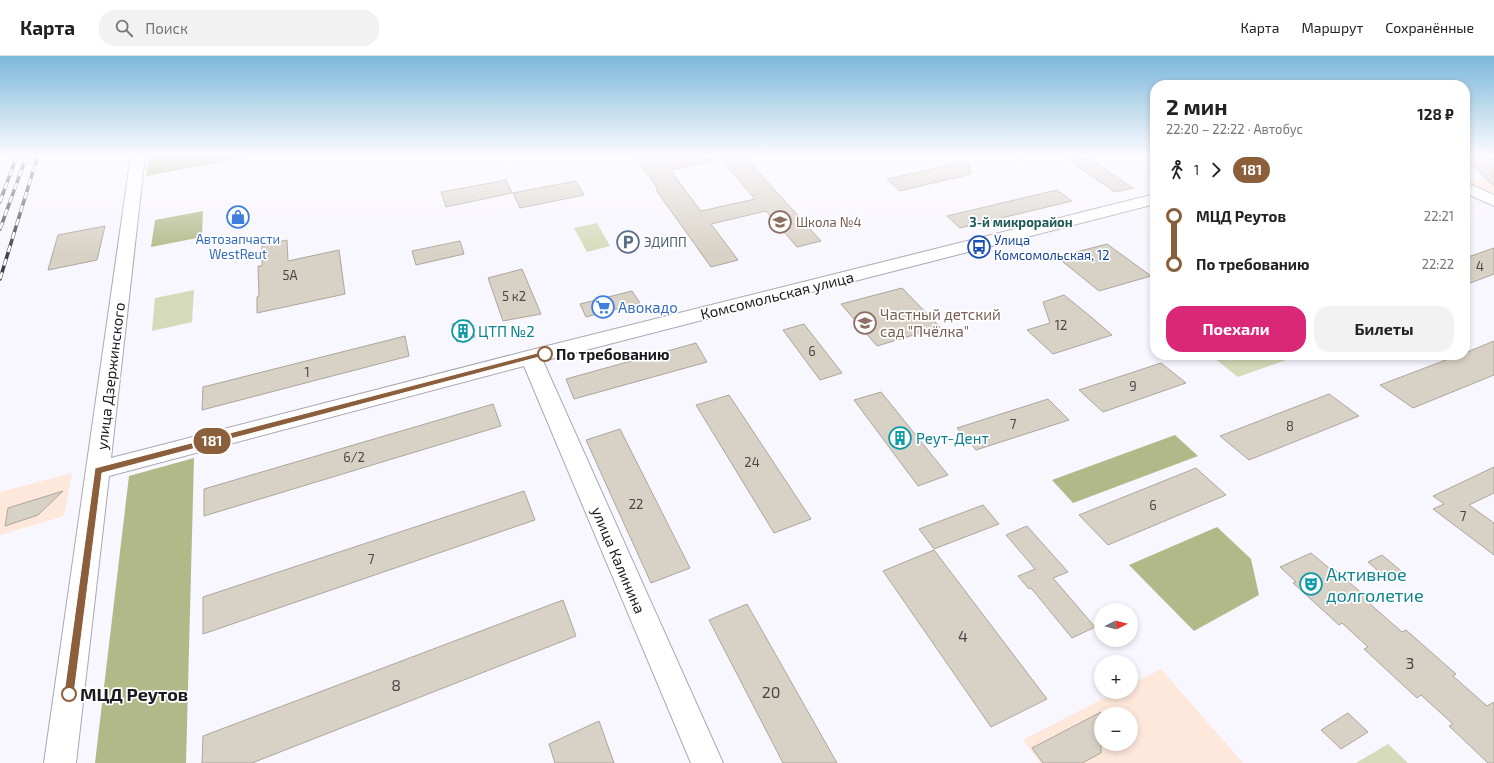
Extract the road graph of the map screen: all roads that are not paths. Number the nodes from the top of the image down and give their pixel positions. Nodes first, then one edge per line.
1 (134, 188) edge
2 (1470, 189) edge
3 (1150, 200) edge
4 (1494, 201) edge
5 (531, 358) junction
6 (98, 470) junction
7 (60, 763) edge
8 (707, 763) edge

1 - 6 street, улица Дзержинского
2 - 4 street
3 - 5 street, Комсомольская улица
5 - 6 street, Комсомольская улица
5 - 8 street, улица Калинина
6 - 7 street, улица Дзержинского

